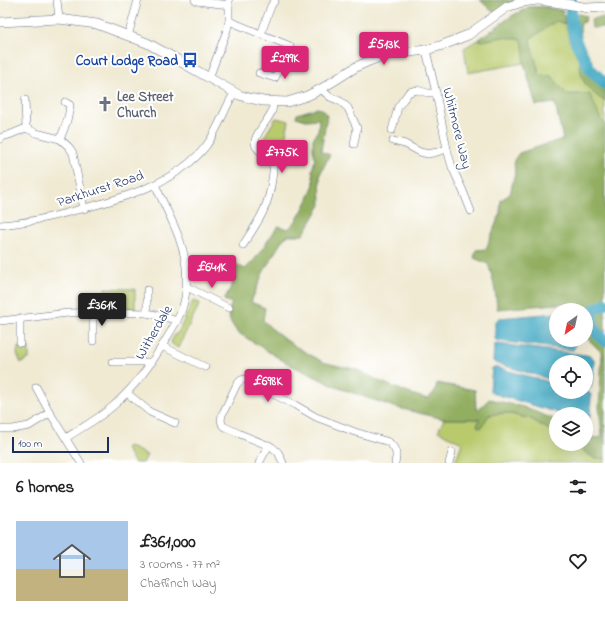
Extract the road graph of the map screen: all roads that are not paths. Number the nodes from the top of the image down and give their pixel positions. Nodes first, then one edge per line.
1 (57, 0) edge
2 (138, 0) edge
3 (195, 0) edge
4 (275, 0) edge
5 (538, 0) edge
6 (229, 3) edge
7 (605, 6) edge
8 (58, 19) junction
9 (229, 21) junction
10 (0, 22) edge
11 (261, 34) junction
12 (128, 36) junction
13 (426, 50) junction
14 (259, 73) dead end
15 (209, 78) junction
16 (321, 89) junction
17 (234, 93) junction
18 (436, 93) junction
19 (25, 100) dead end
20 (274, 102) junction
21 (70, 104) dead end
22 (26, 128) junction
23 (392, 130) dead end
24 (0, 139) edge
25 (60, 139) junction
26 (393, 141) dead end
27 (354, 144) dead end
28 (447, 149) junction
29 (155, 184) junction
30 (84, 209) junction
31 (471, 210) dead end
32 (0, 225) edge
33 (243, 245) dead end
34 (187, 287) junction
35 (147, 290) dead end
36 (230, 308) dead end
37 (92, 313) junction
38 (146, 313) junction
39 (20, 318) junction
40 (0, 321) edge
41 (177, 321) junction
42 (93, 341) dead end
43 (20, 343) dead end
44 (162, 346) junction
45 (112, 362) dead end
46 (152, 362) junction
47 (205, 367) dead end
48 (36, 387) dead end
49 (127, 394) junction
50 (50, 413) junction
51 (175, 423) dead end
52 (0, 429) edge
53 (66, 438) junction
54 (269, 445) junction
55 (452, 452) dead end
56 (81, 463) edge
57 (259, 463) edge
58 (283, 463) edge
59 (395, 463) edge
60 (449, 463) edge

1 - 8 street
2 - 12 street
3 - 6 street
4 - 11 street
5 - 7 street
5 - 13 street
6 - 9 street
8 - 10 street
8 - 12 street
9 - 11 street
9 - 15 street
11 - 14 street
12 - 15 street
13 - 16 street
13 - 18 street, Whitmore Way
15 - 17 street
16 - 20 street
16 - 27 street
17 - 20 street
17 - 29 street, Parkhurst Road
18 - 23 street
18 - 28 street, Whitmore Way
19 - 22 street
20 - 33 street
21 - 25 street
22 - 24 street
22 - 25 street
25 - 30 street
26 - 28 street
28 - 31 street, Whitmore Way
29 - 30 street, Parkhurst Road
29 - 34 street, Witherdale
30 - 32 street, Parkhurst Road
34 - 36 street
34 - 41 street, Witherdale
35 - 38 street
37 - 38 street
37 - 39 street
37 - 42 street
38 - 41 street
39 - 40 street
39 - 43 street
41 - 44 street, Witherdale
44 - 46 street, Witherdale
44 - 47 street
45 - 46 street
46 - 49 street, Witherdale
48 - 50 street
49 - 51 street
49 - 53 street, Witherdale
50 - 52 street
50 - 53 street
53 - 56 street
54 - 57 street
54 - 58 street
54 - 59 street
55 - 60 street

